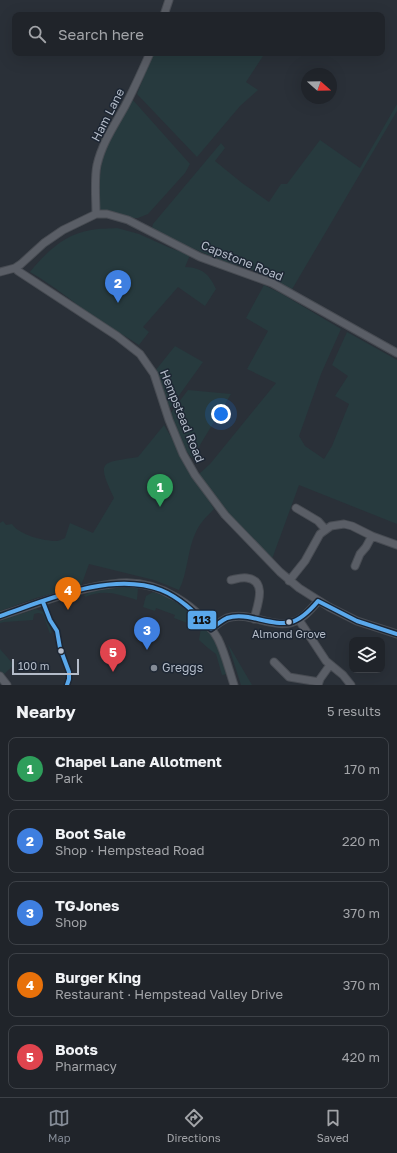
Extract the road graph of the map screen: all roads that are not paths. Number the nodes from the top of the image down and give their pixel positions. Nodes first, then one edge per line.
1 (169, 0) edge
2 (165, 12) edge
3 (149, 56) edge
4 (96, 214) junction
5 (15, 268) junction
6 (0, 272) edge
7 (397, 353) edge
8 (296, 508) dead end
9 (325, 529) junction
10 (372, 536) junction
11 (397, 545) edge
12 (355, 566) dead end
13 (231, 580) dead end
14 (289, 581) junction
15 (318, 601) junction
16 (0, 616) edge
17 (254, 619) junction
18 (299, 620) junction
19 (211, 629) junction
20 (397, 634) edge
21 (274, 662) dead end
22 (330, 665) junction
23 (0, 676) edge
24 (318, 684) edge
25 (7, 685) edge
26 (234, 685) edge
27 (351, 685) edge

1 - 2 street
3 - 4 street, Ham Lane
4 - 5 street
4 - 7 street, Capstone Road
5 - 6 street
5 - 14 street, Hempstead Road
8 - 9 street
9 - 10 street
9 - 14 street
10 - 11 street
10 - 12 street
13 - 17 street
14 - 15 street, Hempstead Road
15 - 18 street
15 - 20 street, Hempstead Road
16 - 19 street
17 - 18 street
17 - 19 street
18 - 22 street
19 - 26 street
21 - 24 street
22 - 24 street
22 - 27 street
23 - 25 street

